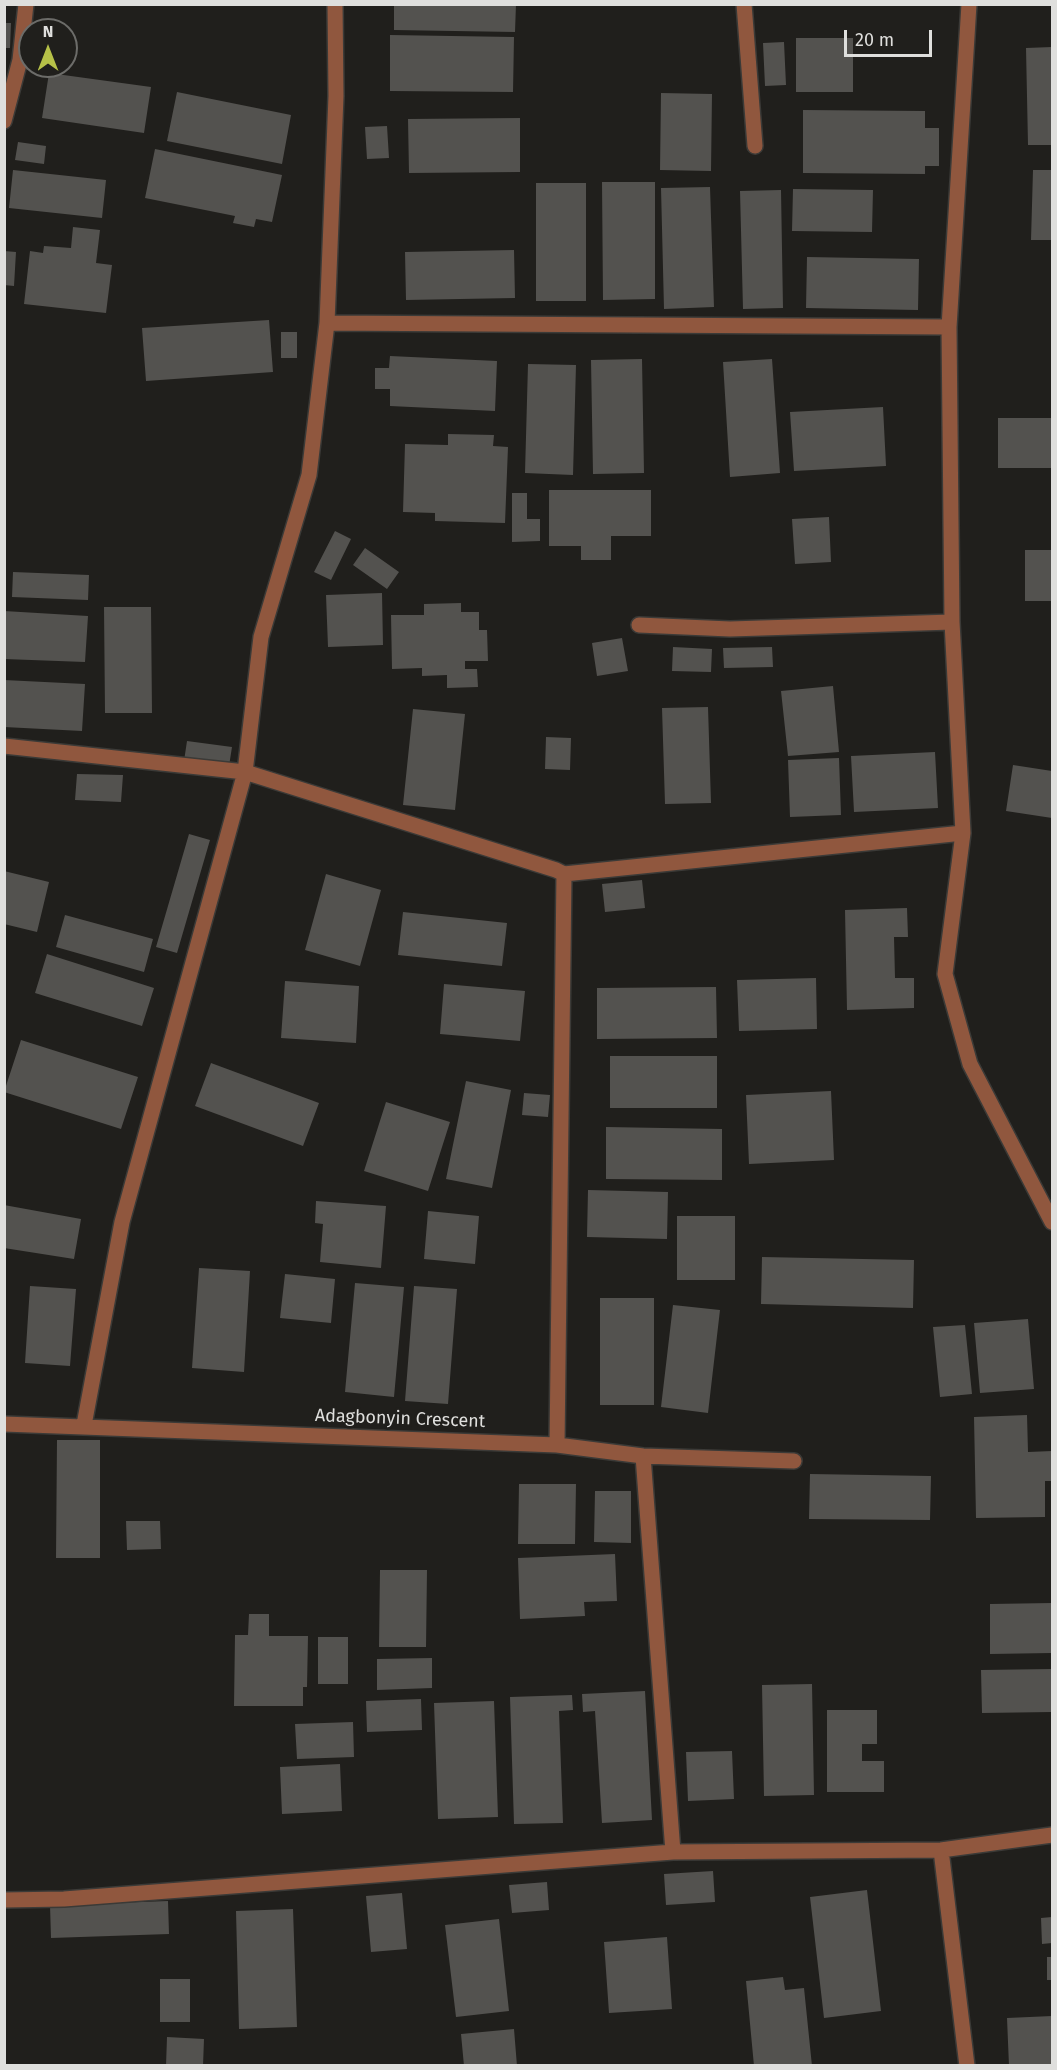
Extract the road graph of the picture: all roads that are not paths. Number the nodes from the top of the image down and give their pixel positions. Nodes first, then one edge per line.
1 (26, 4) edge
2 (335, 4) edge
3 (744, 4) edge
4 (969, 4) edge
5 (4, 121) edge
6 (754, 146) dead end
7 (327, 323) junction
8 (949, 327) junction
9 (952, 622) junction
10 (639, 625) dead end
11 (4, 746) edge
12 (245, 772) junction
13 (963, 833) junction
14 (564, 874) junction
15 (1053, 1222) edge
16 (4, 1424) edge
17 (84, 1425) junction
18 (558, 1446) junction
19 (643, 1456) junction
20 (794, 1461) dead end
21 (1053, 1835) edge
22 (941, 1850) junction
23 (673, 1851) junction
24 (4, 1900) edge
25 (967, 2066) edge

1 - 5 street
2 - 7 street
3 - 6 street
4 - 8 street
7 - 8 street
7 - 12 street
8 - 9 street
9 - 10 street
9 - 13 street
11 - 12 street
12 - 14 street
12 - 17 street
13 - 14 street
13 - 15 street
14 - 18 street
16 - 17 street, Adagbonyin Crescent
17 - 18 street, Adagbonyin Crescent
18 - 19 street, Adagbonyin Crescent
19 - 20 street, Adagbonyin Crescent
19 - 23 street
21 - 22 street
22 - 23 street
22 - 25 street
23 - 24 street

